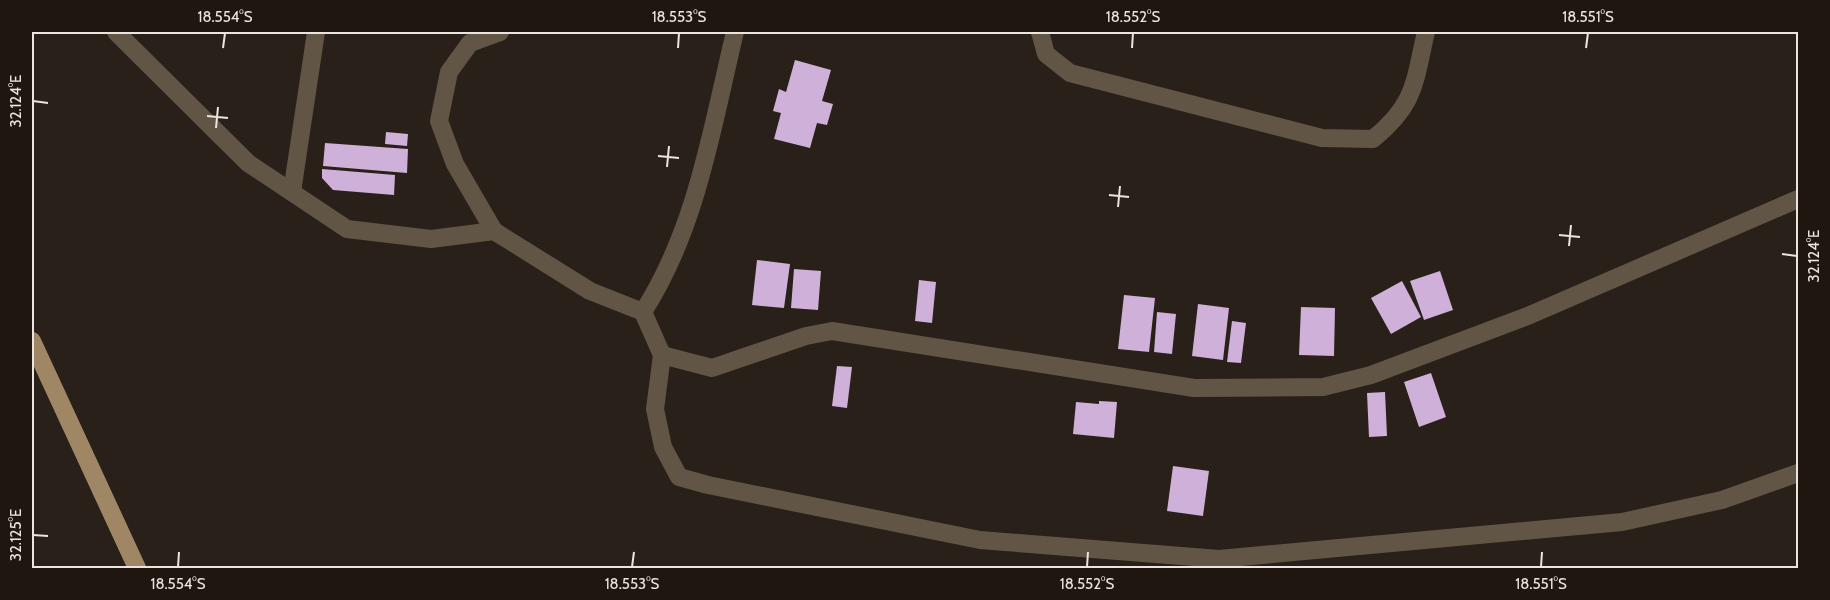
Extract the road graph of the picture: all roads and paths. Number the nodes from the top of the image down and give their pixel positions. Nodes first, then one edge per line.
1 (116, 32) edge
2 (316, 32) edge
3 (500, 32) edge
4 (735, 32) edge
5 (1040, 32) edge
6 (1426, 32) edge
7 (292, 192) junction
8 (1798, 199) edge
9 (494, 231) junction
10 (643, 312) junction
11 (32, 341) edge
12 (662, 355) junction
13 (1798, 473) edge
14 (137, 568) edge

1 - 7 street
2 - 7 street
3 - 9 street
4 - 10 street
5 - 6 street
7 - 9 street
8 - 12 street
9 - 10 street
10 - 12 street
11 - 14 main road
12 - 13 street

